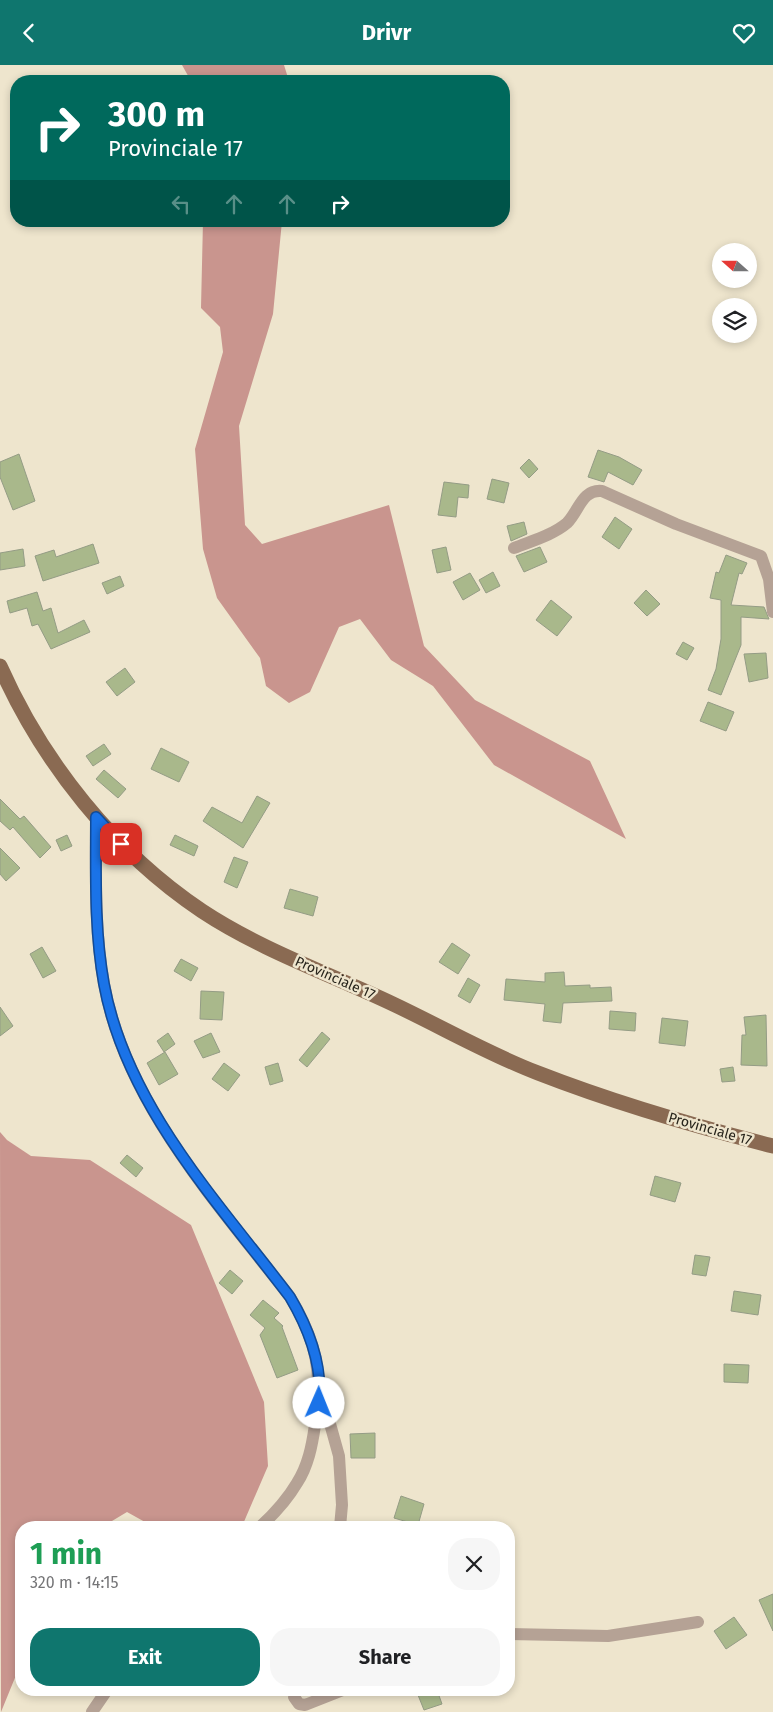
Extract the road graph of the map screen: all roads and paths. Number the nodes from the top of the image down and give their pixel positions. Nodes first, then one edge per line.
1 (514, 548) dead end
2 (773, 612) edge
3 (0, 666) edge
4 (96, 817) junction
5 (773, 1146) edge
6 (320, 1388) junction
7 (266, 1521) edge
8 (341, 1521) edge
9 (698, 1622) dead end
10 (515, 1634) edge
11 (103, 1696) edge
12 (294, 1696) edge
13 (328, 1696) edge
14 (92, 1712) edge

1 - 2 street
3 - 4 main road, Provinciale 17
4 - 5 main road, Provinciale 17
4 - 6 street
6 - 7 street
6 - 8 street
9 - 10 street
11 - 14 street
12 - 13 street

